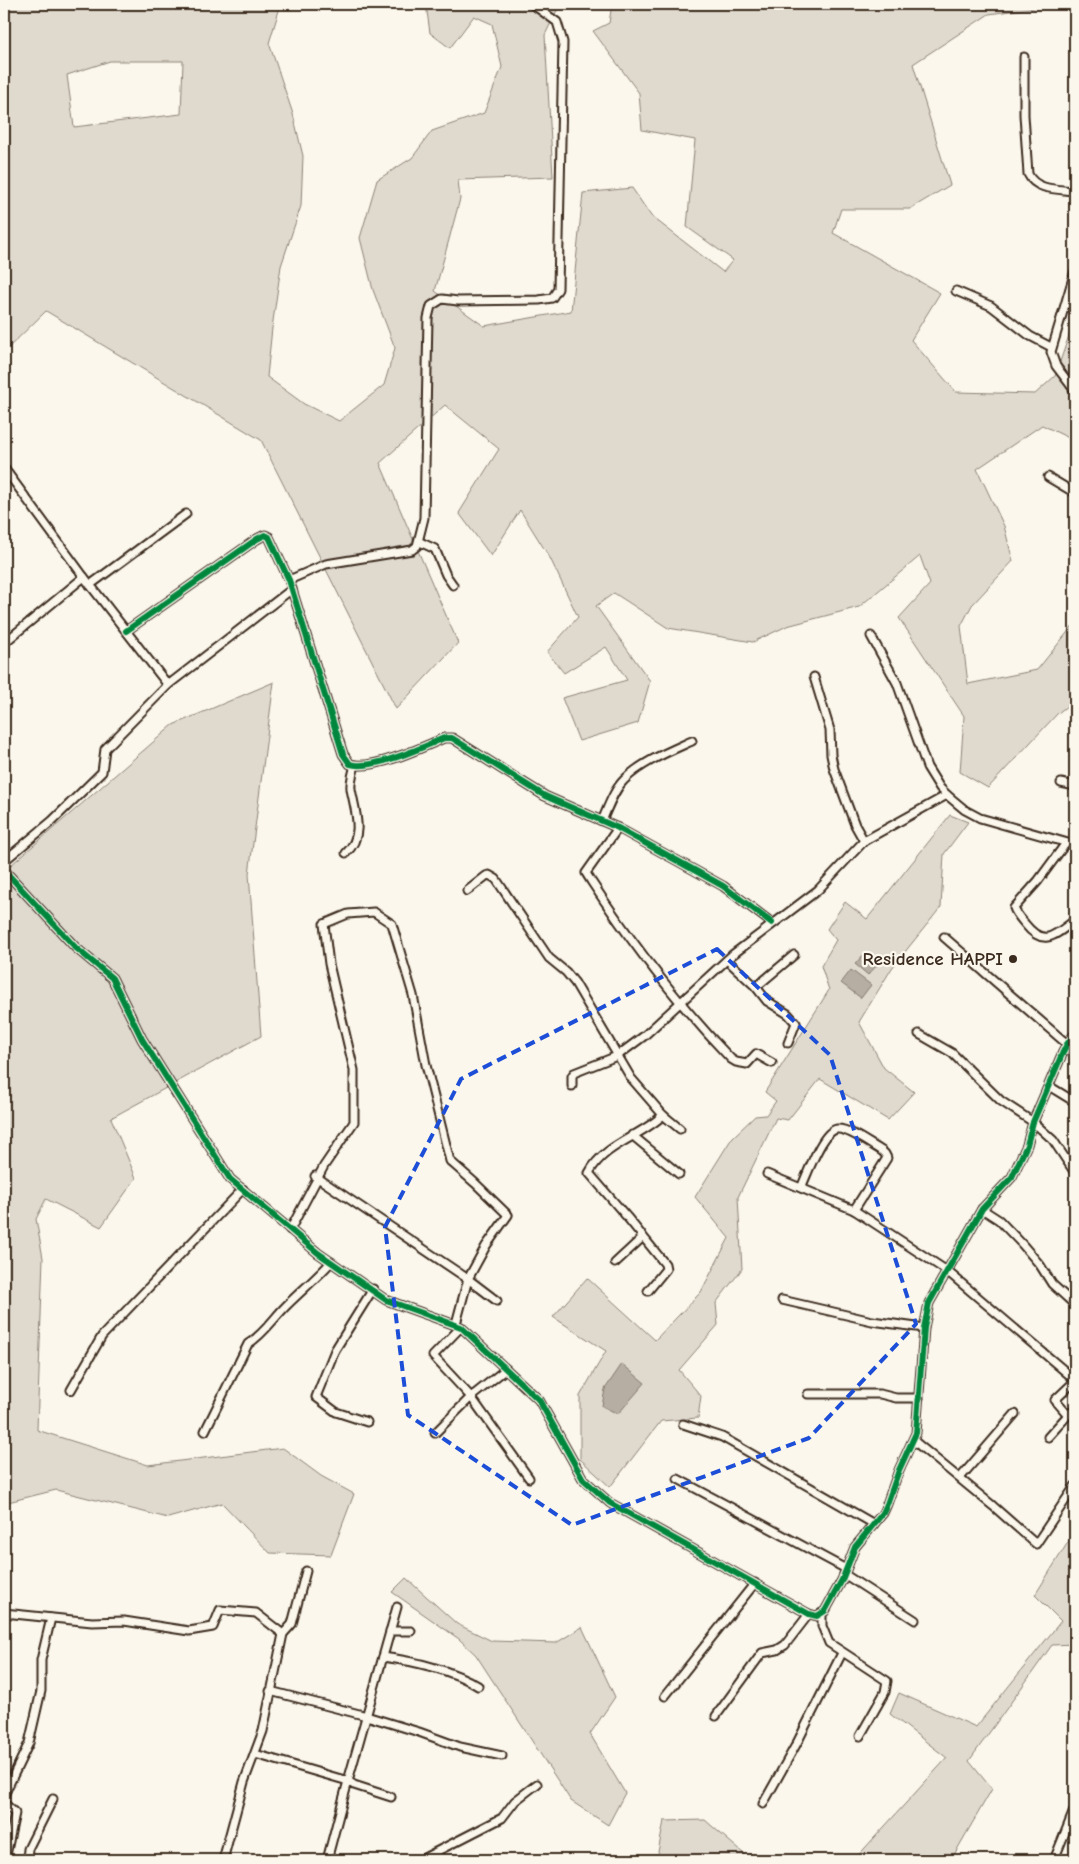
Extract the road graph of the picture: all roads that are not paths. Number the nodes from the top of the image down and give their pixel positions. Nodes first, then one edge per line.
1 (532, 4) edge
2 (1024, 58) dead end
3 (1075, 191) edge
4 (1075, 271) edge
5 (956, 290) dead end
6 (1051, 347) junction
7 (1075, 391) edge
8 (4, 468) edge
9 (1048, 477) dead end
10 (1075, 493) edge
11 (186, 514) dead end
12 (420, 542) junction
13 (84, 577) junction
14 (289, 580) junction
15 (90, 585) junction
16 (453, 585) dead end
17 (292, 590) junction
18 (126, 631) junction
19 (871, 636) dead end
20 (4, 643) edge
21 (814, 677) dead end
22 (168, 685) junction
23 (692, 741) dead end
24 (355, 765) junction
25 (1061, 783) dead end
26 (1075, 786) edge
27 (947, 795) junction
28 (602, 821) junction
29 (618, 828) junction
30 (864, 842) junction
31 (1066, 843) junction
32 (1075, 845) edge
33 (346, 853) dead end
34 (4, 861) edge
35 (4, 870) edge
36 (467, 891) dead end
37 (1075, 920) edge
38 (772, 923) junction
39 (944, 937) dead end
40 (794, 955) dead end
41 (727, 960) junction
42 (756, 987) junction
43 (681, 1003) junction
44 (919, 1034) dead end
45 (1075, 1034) edge
46 (788, 1043) dead end
47 (1066, 1044) junction
48 (617, 1056) junction
49 (772, 1063) dead end
50 (572, 1086) dead end
51 (1049, 1086) junction
52 (1075, 1102) edge
53 (663, 1114) junction
54 (1033, 1122) junction
55 (680, 1129) dead end
56 (632, 1135) junction
57 (679, 1174) dead end
58 (767, 1174) dead end
59 (1075, 1174) edge
60 (317, 1177) junction
61 (801, 1188) junction
62 (243, 1189) junction
63 (982, 1209) junction
64 (854, 1210) junction
65 (290, 1230) junction
66 (643, 1237) junction
67 (331, 1262) junction
68 (615, 1263) dead end
69 (947, 1271) junction
70 (468, 1279) junction
71 (372, 1290) junction
72 (648, 1291) dead end
73 (782, 1300) dead end
74 (498, 1301) dead end
75 (1075, 1305) edge
76 (457, 1320) dead end
77 (461, 1327) junction
78 (924, 1328) junction
79 (506, 1369) junction
80 (71, 1390) dead end
81 (808, 1394) dead end
82 (471, 1397) junction
83 (919, 1398) junction
84 (1075, 1409) edge
85 (1015, 1414) dead end
86 (1068, 1415) junction
87 (367, 1422) dead end
88 (683, 1424) dead end
89 (205, 1431) dead end
90 (435, 1433) dead end
91 (1048, 1438) dead end
92 (914, 1441) junction
93 (529, 1478) dead end
94 (960, 1478) junction
95 (678, 1479) dead end
96 (1075, 1486) edge
97 (874, 1524) junction
98 (306, 1571) dead end
99 (845, 1571) junction
100 (755, 1584) junction
101 (397, 1607) dead end
102 (4, 1613) edge
103 (809, 1614) junction
104 (822, 1615) junction
105 (51, 1618) junction
106 (915, 1620) dead end
107 (390, 1631) junction
108 (411, 1631) dead end
109 (283, 1634) junction
110 (842, 1653) junction
111 (383, 1657) junction
112 (478, 1686) dead end
113 (270, 1691) junction
114 (665, 1696) dead end
115 (366, 1716) junction
116 (716, 1716) dead end
117 (860, 1736) dead end
118 (255, 1754) junction
119 (502, 1756) dead end
120 (348, 1781) junction
121 (537, 1784) dead end
122 (4, 1795) edge
123 (391, 1797) dead end
124 (53, 1800) dead end
125 (4, 1803) edge
126 (763, 1804) dead end
127 (1075, 1808) edge
128 (5, 1860) edge
129 (27, 1860) edge
130 (223, 1860) edge
131 (327, 1860) edge
132 (422, 1860) edge
133 (1054, 1860) edge

1 - 12 street
2 - 3 street
4 - 6 street
5 - 6 street
6 - 7 street
8 - 13 street
9 - 10 street
11 - 15 street
12 - 14 street
12 - 16 street
13 - 15 street
13 - 20 street
14 - 17 street
14 - 18 street
15 - 18 street
17 - 22 street
17 - 24 street
18 - 22 street
19 - 27 street
21 - 30 street
22 - 34 street
23 - 28 street
24 - 28 street
24 - 33 street
25 - 26 street
27 - 30 street
27 - 31 street
28 - 29 street
29 - 38 street
29 - 43 street
30 - 38 street
31 - 32 street
31 - 37 street
35 - 62 street
36 - 48 street
38 - 41 street
39 - 47 street
40 - 42 street
41 - 42 street
41 - 43 street
42 - 46 street
43 - 48 street
43 - 49 street
44 - 54 street
45 - 47 street
47 - 51 street
48 - 50 street
48 - 53 street
51 - 52 street
51 - 54 street
53 - 55 street
53 - 56 street
54 - 59 street
54 - 63 street
56 - 57 street
56 - 66 street
58 - 61 street
60 - 65 street
60 - 70 street
60 - 70 street
61 - 64 street
61 - 64 street
62 - 65 street
62 - 80 street
63 - 69 street
63 - 75 street
64 - 69 street
65 - 67 street
66 - 68 street
66 - 72 street
67 - 71 street
67 - 89 street
69 - 78 street
69 - 86 street
70 - 74 street
70 - 76 street
71 - 77 street
71 - 87 street
73 - 78 street
77 - 79 street
77 - 82 street
78 - 83 street
79 - 82 street
79 - 100 street
81 - 83 street
82 - 90 street
82 - 93 street
83 - 92 street
84 - 86 street
85 - 94 street
86 - 91 street
88 - 97 street
92 - 94 street
92 - 97 street
94 - 96 street
95 - 99 street
97 - 99 street
98 - 109 street
99 - 104 street
99 - 106 street
100 - 103 street
100 - 114 street
101 - 107 street
102 - 105 street
103 - 104 street
103 - 116 street
104 - 110 street
105 - 109 street
105 - 122 street
107 - 108 street
107 - 111 street
109 - 113 street
110 - 117 street
110 - 126 street
111 - 112 street
111 - 115 street
113 - 115 street
113 - 118 street
115 - 119 street
115 - 120 street
118 - 120 street
118 - 130 street
120 - 123 street
120 - 131 street
121 - 132 street
124 - 129 street
125 - 128 street
127 - 133 street

